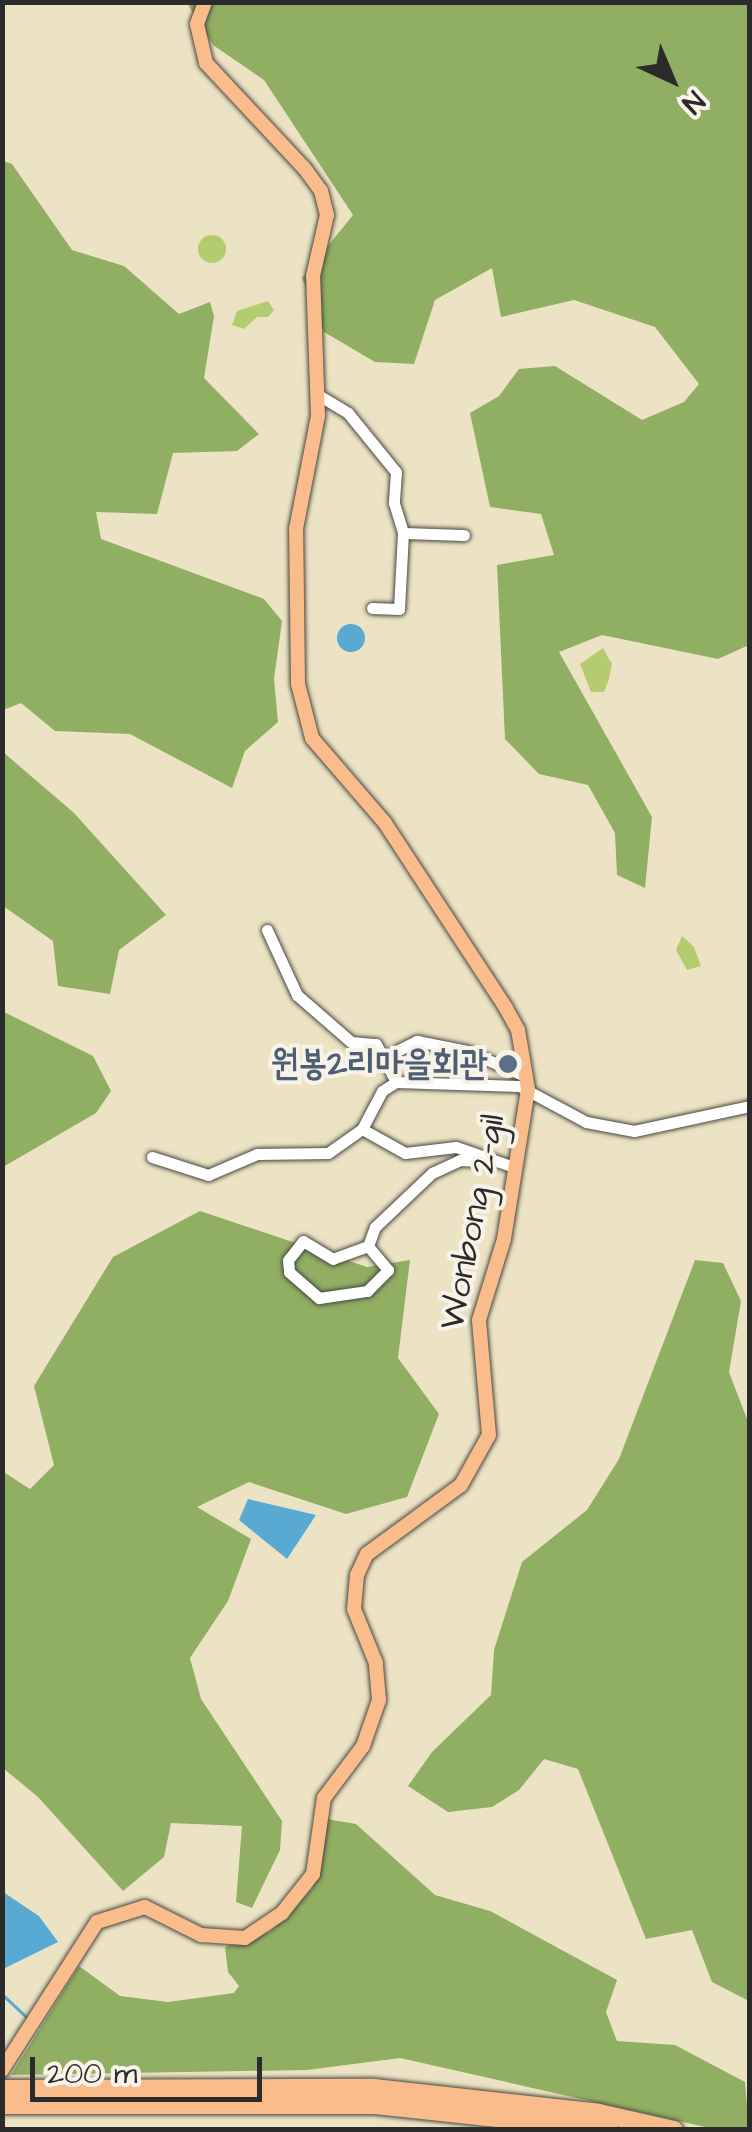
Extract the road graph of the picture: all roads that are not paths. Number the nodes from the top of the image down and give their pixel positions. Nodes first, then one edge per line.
1 (205, 2) edge
2 (320, 396) junction
3 (404, 533) junction
4 (464, 535) dead end
5 (372, 608) dead end
6 (267, 930) dead end
7 (385, 1058) junction
8 (396, 1082) junction
9 (527, 1082) junction
10 (750, 1106) edge
11 (362, 1128) junction
12 (152, 1158) dead end
13 (480, 1161) junction
14 (514, 1168) junction
15 (368, 1246) junction
16 (3, 2088) edge
17 (610, 2130) edge
18 (674, 2130) edge

1 - 2 main road, Wonbong 2-gil
2 - 3 street
2 - 9 main road, Wonbong 2-gil
3 - 4 street
3 - 5 street
6 - 7 street
7 - 8 street
7 - 9 street
8 - 9 street
8 - 11 street
9 - 10 street
9 - 14 main road, Wonbong 2-gil
11 - 12 street
11 - 13 street
13 - 14 street
13 - 15 street
14 - 16 main road, Wonbong 2-gil
15 - 15 street
16 - 17 highway
16 - 18 highway

